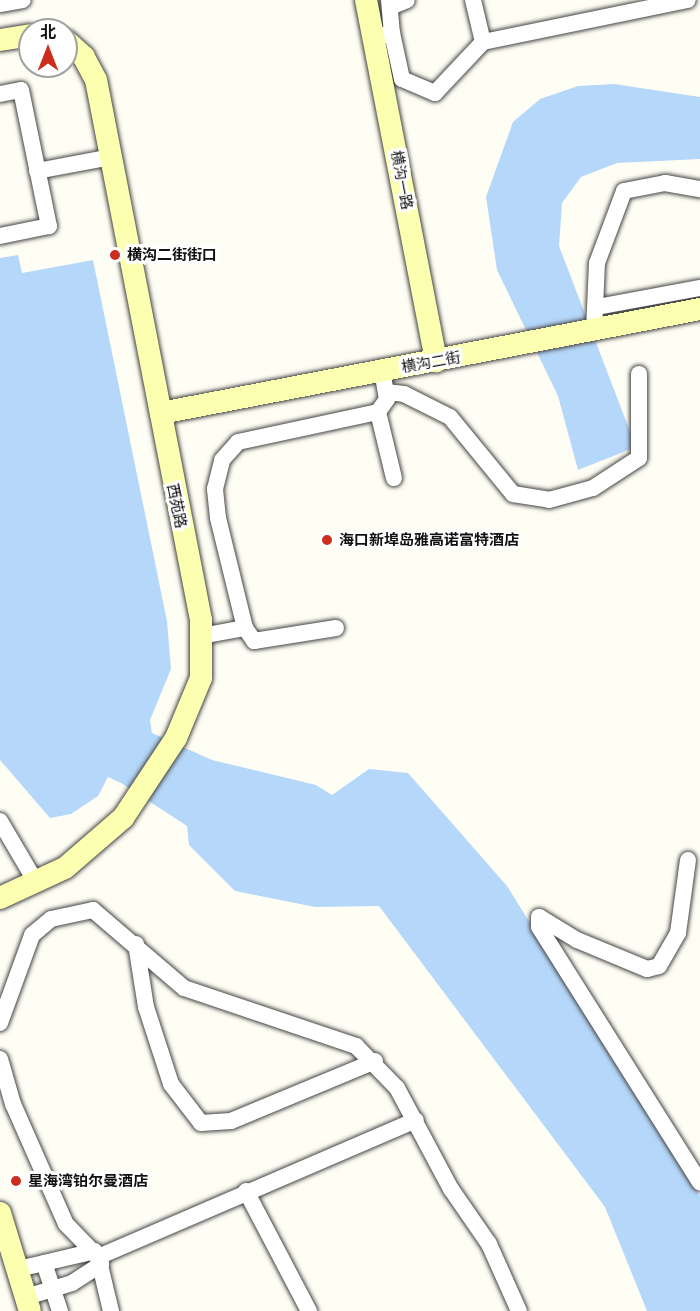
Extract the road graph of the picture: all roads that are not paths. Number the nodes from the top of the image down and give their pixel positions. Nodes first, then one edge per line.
1 (23, 0) edge
2 (366, 0) edge
3 (407, 0) edge
4 (473, 0) edge
5 (688, 0) edge
6 (0, 4) edge
7 (389, 4) edge
8 (382, 36) junction
9 (18, 37) edge
10 (0, 40) edge
11 (483, 42) junction
12 (78, 55) edge
13 (0, 94) edge
14 (111, 157) junction
15 (37, 171) junction
16 (700, 189) edge
17 (0, 236) edge
18 (700, 288) edge
19 (597, 307) junction
20 (700, 309) edge
21 (594, 331) junction
22 (436, 361) junction
23 (639, 374) dead end
24 (384, 382) junction
25 (378, 412) junction
26 (160, 413) junction
27 (394, 478) dead end
28 (245, 628) junction
29 (336, 628) dead end
30 (201, 636) junction
31 (3, 832) edge
32 (688, 860) dead end
33 (34, 879) junction
34 (0, 898) edge
35 (136, 944) junction
36 (0, 1023) edge
37 (0, 1059) edge
38 (375, 1061) junction
39 (416, 1120) junction
40 (700, 1183) edge
41 (246, 1191) junction
42 (0, 1213) edge
43 (98, 1257) junction
44 (44, 1263) junction
45 (18, 1269) junction
46 (54, 1289) junction
47 (28, 1304) edge
48 (60, 1311) edge
49 (111, 1311) edge
50 (309, 1311) edge
51 (519, 1311) edge

1 - 6 street
2 - 8 main road, 横沟一路
3 - 7 street
4 - 11 street
5 - 11 street
7 - 8 street
8 - 11 street
8 - 22 main road, 横沟一路
9 - 10 main road
12 - 14 main road, 西苑路
13 - 15 street
14 - 15 street
14 - 26 main road, 西苑路
15 - 17 street
16 - 19 street
18 - 19 street
19 - 21 street
20 - 21 main road, 横沟二街
21 - 22 main road, 横沟二街
22 - 24 main road, 横沟二街
23 - 24 street
24 - 25 street
24 - 26 main road, 横沟二街
25 - 27 street
25 - 28 street
26 - 30 main road, 西苑路
28 - 29 street
28 - 30 street
30 - 33 main road, 西苑路
31 - 33 street
32 - 40 street
33 - 34 main road, 西苑路
35 - 36 street
35 - 38 street
35 - 38 street
37 - 43 street
38 - 39 street
39 - 41 street
39 - 51 street
41 - 43 street
41 - 50 street
42 - 45 main road
43 - 44 street
43 - 46 street
43 - 49 street
44 - 45 street
44 - 46 street
45 - 47 main road
46 - 47 street
46 - 48 street

